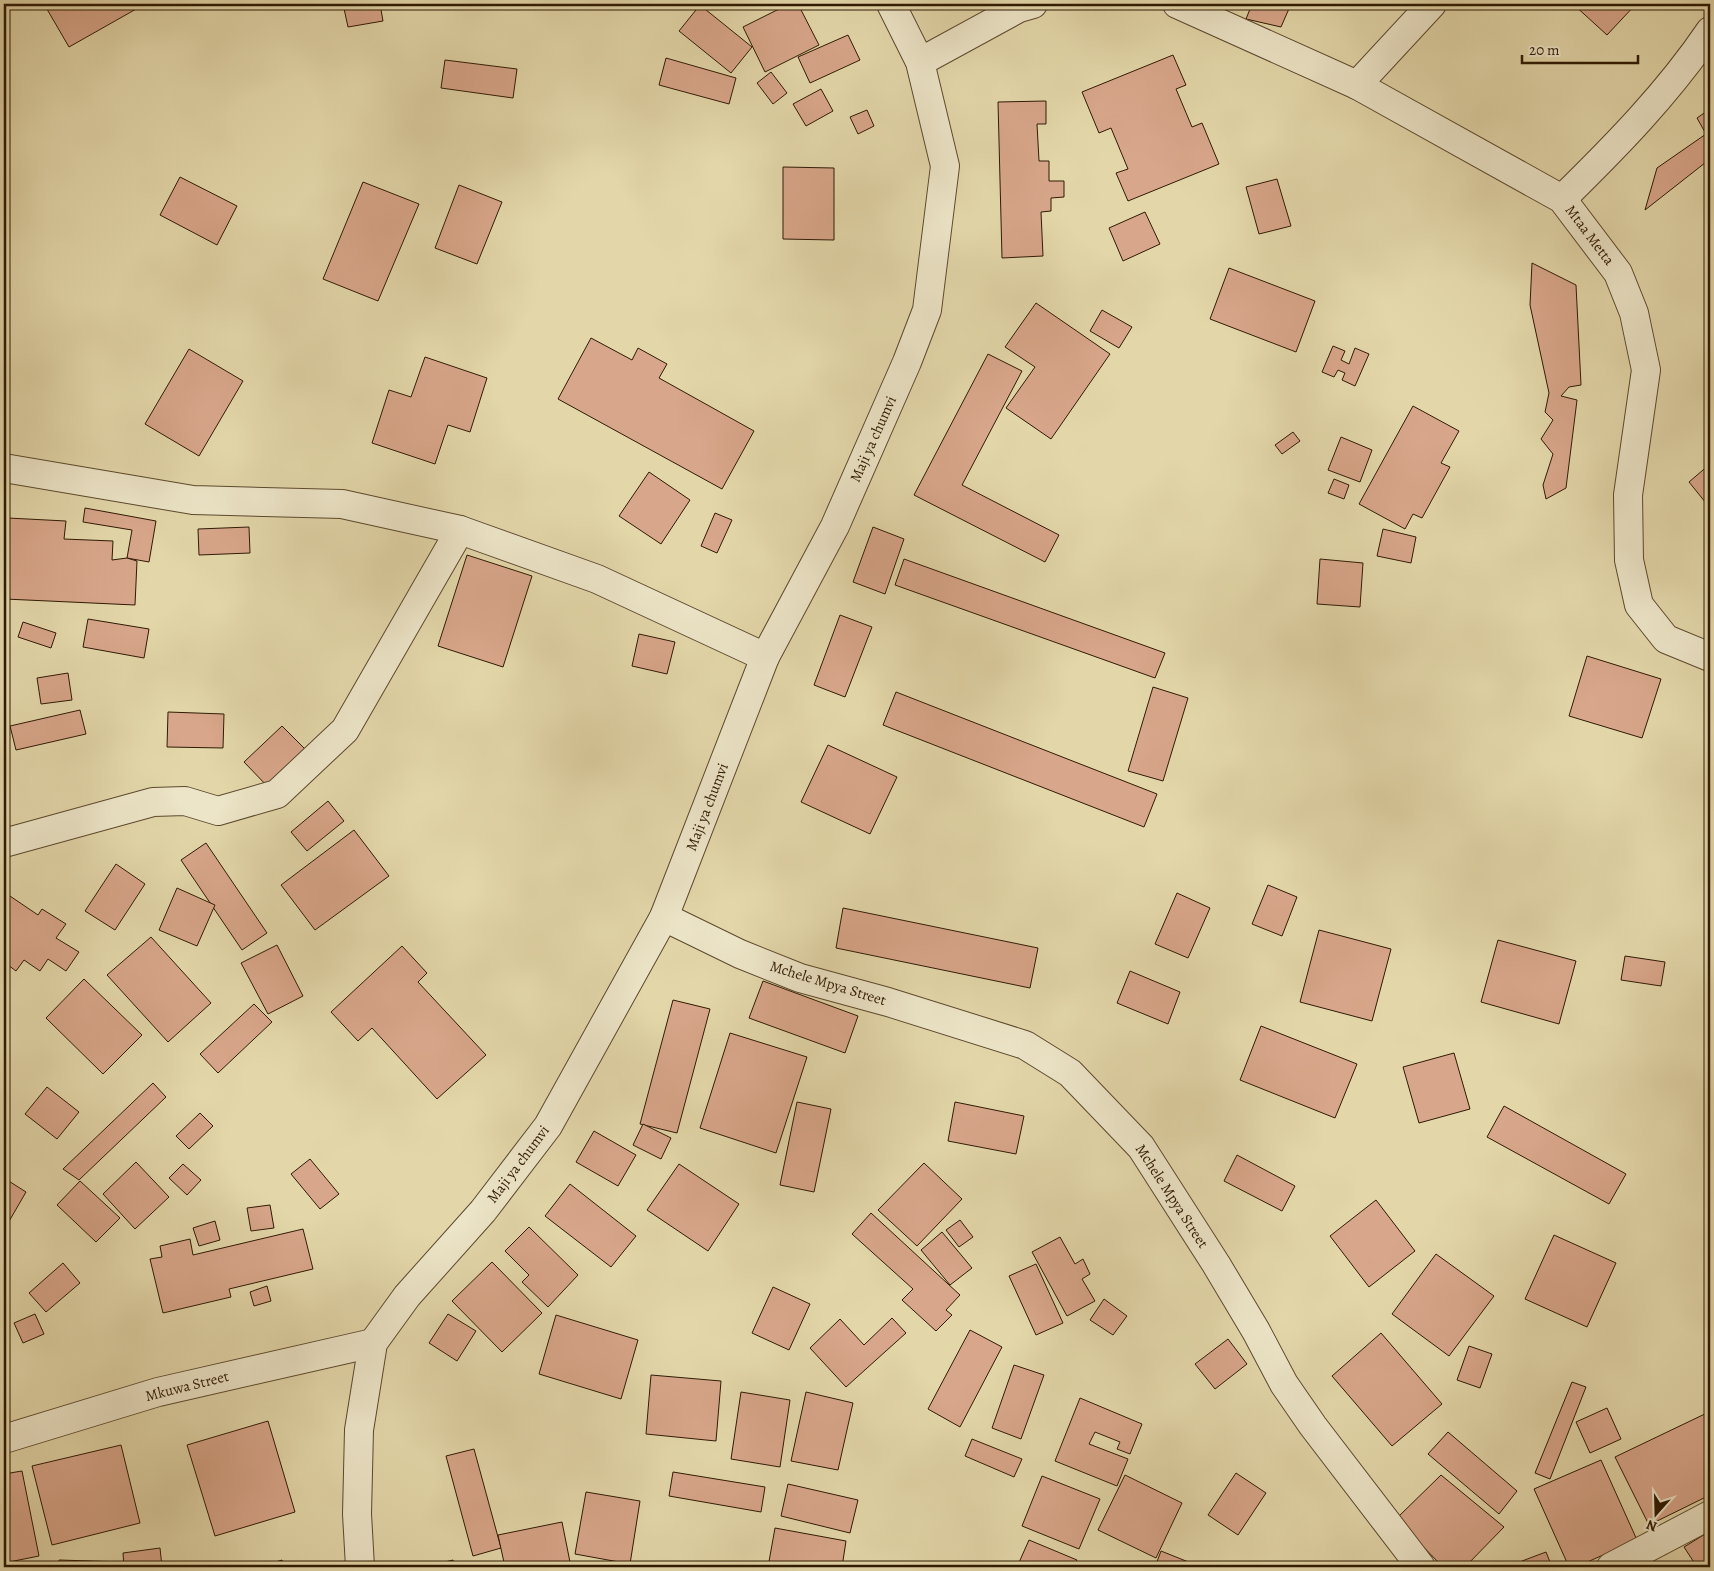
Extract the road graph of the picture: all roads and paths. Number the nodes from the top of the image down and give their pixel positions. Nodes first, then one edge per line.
1 (892, 4) edge
2 (1033, 4) edge
3 (1177, 4) edge
4 (1432, 4) edge
5 (1710, 31) edge
6 (920, 62) junction
7 (1357, 85) junction
8 (1562, 199) junction
9 (4, 468) edge
10 (460, 530) junction
11 (765, 657) junction
12 (1710, 657) edge
13 (4, 843) edge
14 (664, 917) junction
15 (373, 1343) junction
16 (4, 1439) edge
17 (1710, 1515) edge
18 (360, 1567) edge
19 (1421, 1567) edge
20 (1611, 1567) edge

1 - 6 street, Maji ya chumvi
2 - 6 street
3 - 7 street, Mtaa Metta
4 - 7 street
5 - 8 street
6 - 11 street, Maji ya chumvi
7 - 8 street, Mtaa Metta
8 - 12 street, Mtaa Metta
9 - 10 street
10 - 11 street
10 - 13 street
11 - 14 street, Maji ya chumvi
14 - 15 street, Maji ya chumvi
14 - 19 street, Mchele Mpya Street
15 - 16 street, Mkuwa Street
15 - 18 street, Maji ya chumvi
17 - 20 street

